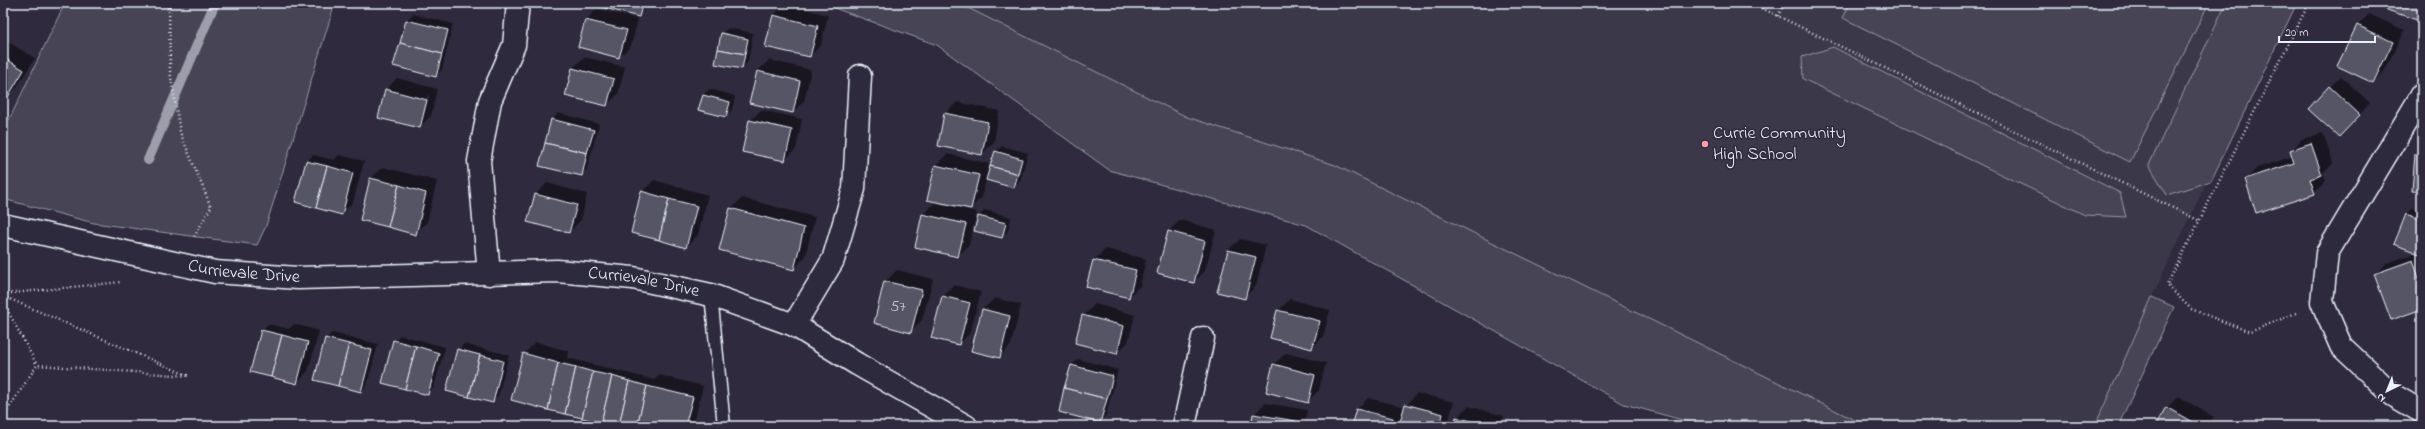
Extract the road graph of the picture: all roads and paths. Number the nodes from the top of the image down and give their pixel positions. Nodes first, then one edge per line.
1 (161, 3) edge
2 (169, 3) edge
3 (518, 3) edge
4 (1751, 3) edge
5 (1785, 3) edge
6 (2309, 3) edge
7 (168, 9) junction
8 (1778, 16) junction
9 (860, 76) dead end
10 (2422, 95) edge
11 (2200, 221) junction
12 (3, 225) edge
13 (178, 265) junction
14 (489, 274) junction
15 (129, 281) dead end
16 (3, 295) edge
17 (711, 295) junction
18 (3, 302) edge
19 (2322, 302) junction
20 (794, 325) junction
21 (1202, 338) dead end
22 (36, 365) junction
23 (2422, 412) edge
24 (3, 417) edge
25 (724, 426) edge
26 (966, 426) edge
27 (1184, 426) edge

1 - 7 path
2 - 7 path
3 - 14 street
4 - 8 path
5 - 8 path
6 - 11 path
7 - 13 path
8 - 11 path
9 - 20 street
10 - 19 street
11 - 19 path
12 - 13 street, Currievale Drive
13 - 14 street, Currievale Drive
14 - 17 street, Currievale Drive
15 - 16 path
16 - 22 path
17 - 20 street, Currievale Drive
17 - 25 lane
18 - 22 path
19 - 23 street
20 - 26 street, Currievale Drive
21 - 27 street
22 - 24 path

